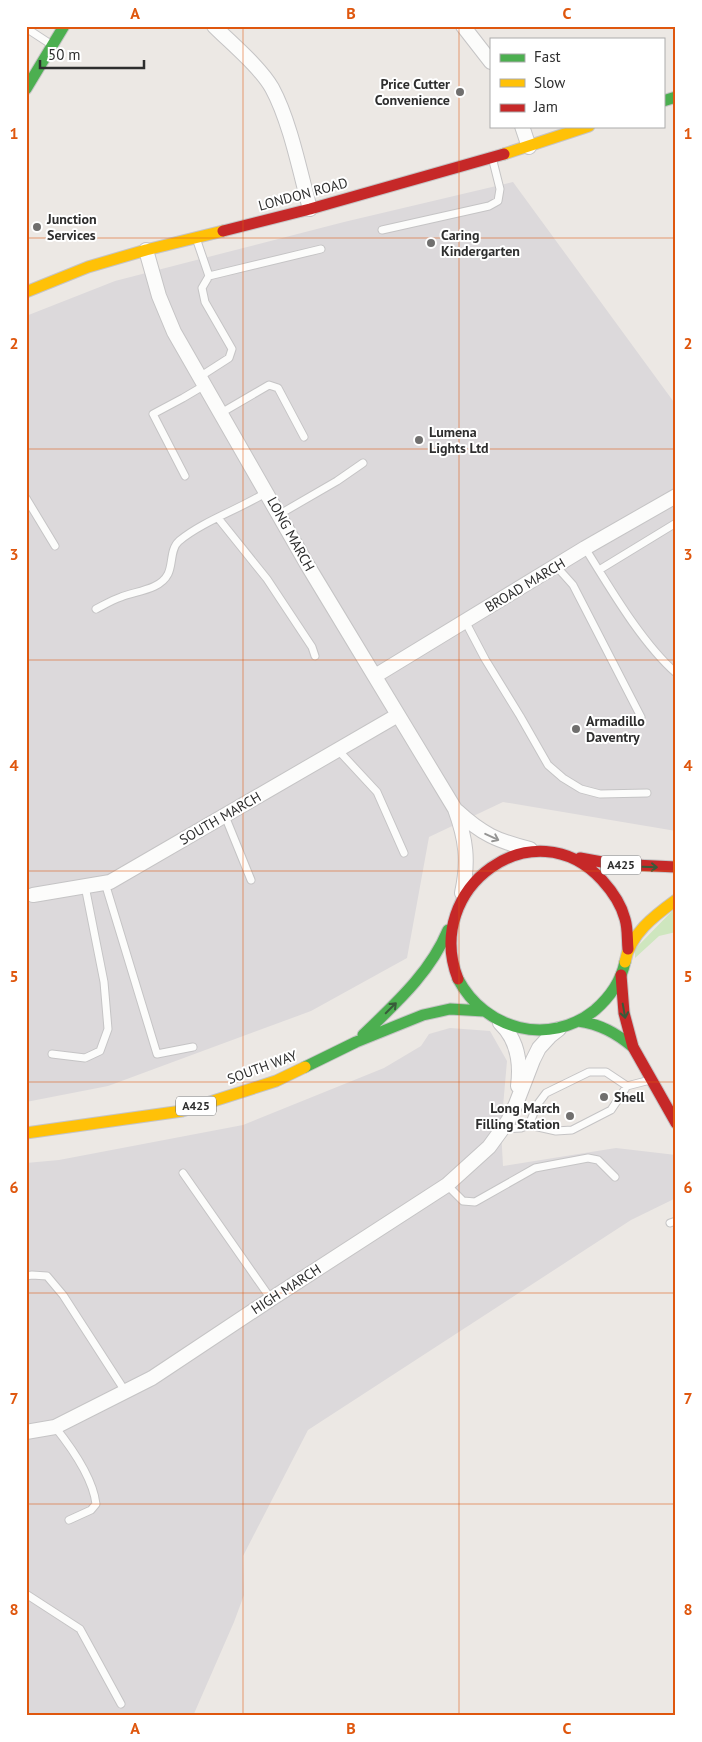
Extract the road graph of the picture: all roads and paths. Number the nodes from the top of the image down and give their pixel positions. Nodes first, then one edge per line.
1 (64, 26) edge
2 (214, 26) edge
3 (463, 26) edge
4 (26, 28) edge
5 (52, 46) junction
6 (490, 61) edge
7 (26, 89) edge
8 (676, 97) edge
9 (664, 101) edge
10 (523, 128) edge
11 (583, 128) edge
12 (529, 147) junction
13 (492, 157) junction
14 (310, 209) junction
15 (382, 230) dead end
16 (196, 238) junction
17 (320, 248) dead end
18 (146, 250) junction
19 (209, 276) junction
20 (26, 292) edge
21 (203, 381) junction
22 (221, 413) junction
23 (304, 437) dead end
24 (364, 463) dead end
25 (185, 476) dead end
26 (267, 492) junction
27 (676, 496) edge
28 (26, 498) edge
29 (280, 514) junction
30 (218, 518) junction
31 (676, 523) edge
32 (55, 546) dead end
33 (585, 548) junction
34 (556, 566) junction
35 (599, 570) junction
36 (96, 609) dead end
37 (465, 621) junction
38 (315, 656) dead end
39 (676, 673) edge
40 (375, 676) junction
41 (398, 715) junction
42 (641, 717) dead end
43 (338, 750) junction
44 (648, 793) dead end
45 (455, 809) junction
46 (225, 816) junction
47 (537, 851) junction
48 (404, 853) dead end
49 (567, 856) junction
50 (676, 867) edge
51 (251, 880) dead end
52 (105, 883) junction
53 (85, 886) junction
54 (33, 895) dead end
55 (461, 897) junction
56 (676, 900) edge
57 (452, 919) junction
58 (628, 949) junction
59 (621, 975) junction
60 (484, 1011) junction
61 (497, 1020) junction
62 (578, 1021) junction
63 (562, 1027) junction
64 (356, 1042) junction
65 (193, 1046) dead end
66 (633, 1047) junction
67 (52, 1054) dead end
68 (652, 1079) junction
69 (627, 1086) junction
70 (516, 1104) junction
71 (676, 1123) edge
72 (529, 1125) junction
73 (502, 1129) junction
74 (26, 1133) edge
75 (184, 1173) dead end
76 (615, 1177) dead end
77 (447, 1185) junction
78 (26, 1276) edge
79 (270, 1299) junction
80 (125, 1391) junction
81 (55, 1427) junction
82 (26, 1432) edge
83 (68, 1520) dead end
84 (26, 1594) edge
85 (121, 1704) dead end

1 - 5 main road
2 - 14 street
3 - 6 street
4 - 5 lane
5 - 7 main road
8 - 9 main road
10 - 12 street
11 - 12 main road, LONDON ROAD
12 - 13 main road, LONDON ROAD
13 - 14 main road, LONDON ROAD
13 - 15 lane
14 - 16 main road, LONDON ROAD
16 - 18 main road, LONDON ROAD
16 - 19 lane
17 - 19 lane
18 - 20 main road, LONDON ROAD
18 - 21 street, LONG MARCH
19 - 21 lane
21 - 22 street, LONG MARCH
21 - 25 lane
22 - 23 lane
22 - 26 street, LONG MARCH
24 - 29 lane
26 - 29 street, LONG MARCH
26 - 30 lane
27 - 33 street, BROAD MARCH
28 - 32 lane
29 - 40 street, LONG MARCH
30 - 36 lane
30 - 38 lane
31 - 35 lane
33 - 34 street, BROAD MARCH
33 - 35 lane
34 - 37 street, BROAD MARCH
34 - 42 lane
35 - 39 lane
37 - 40 street, BROAD MARCH
37 - 44 lane
40 - 41 street, LONG MARCH
41 - 43 street, SOUTH MARCH
41 - 45 street, LONG MARCH
43 - 46 street, SOUTH MARCH
43 - 48 lane
45 -> 47 street, LONG MARCH
45 - 55 street, LONG MARCH
46 - 51 lane
46 - 52 street, SOUTH MARCH
47 - 49 main road
47 - 55 main road
49 -> 50 main road, A425
49 - 58 main road
52 - 53 street, SOUTH MARCH
52 - 65 lane
53 - 54 street, SOUTH MARCH
53 - 67 lane
55 - 57 main road
56 - 58 main road
57 - 60 main road
64 -> 57 main road, SOUTH WAY / A425
58 - 59 main road
59 - 62 main road
59 -> 66 main road
60 - 61 main road
60 - 64 main road, SOUTH WAY / A425
61 - 63 main road
61 - 70 street, HIGH MARCH
62 - 63 main road
62 - 66 main road
63 - 70 street, HIGH MARCH
64 - 74 main road, SOUTH WAY / A425
66 - 68 main road
68 - 69 lane
68 - 71 main road
69 - 72 lane
69 - 72 lane
70 - 73 street, HIGH MARCH
72 - 73 lane
73 - 77 street, HIGH MARCH
75 - 79 lane
76 - 77 lane
77 - 79 street, HIGH MARCH
78 - 80 lane
79 - 80 street, HIGH MARCH
80 - 81 street, HIGH MARCH
81 - 82 street, HIGH MARCH
81 - 83 lane
84 - 85 lane

